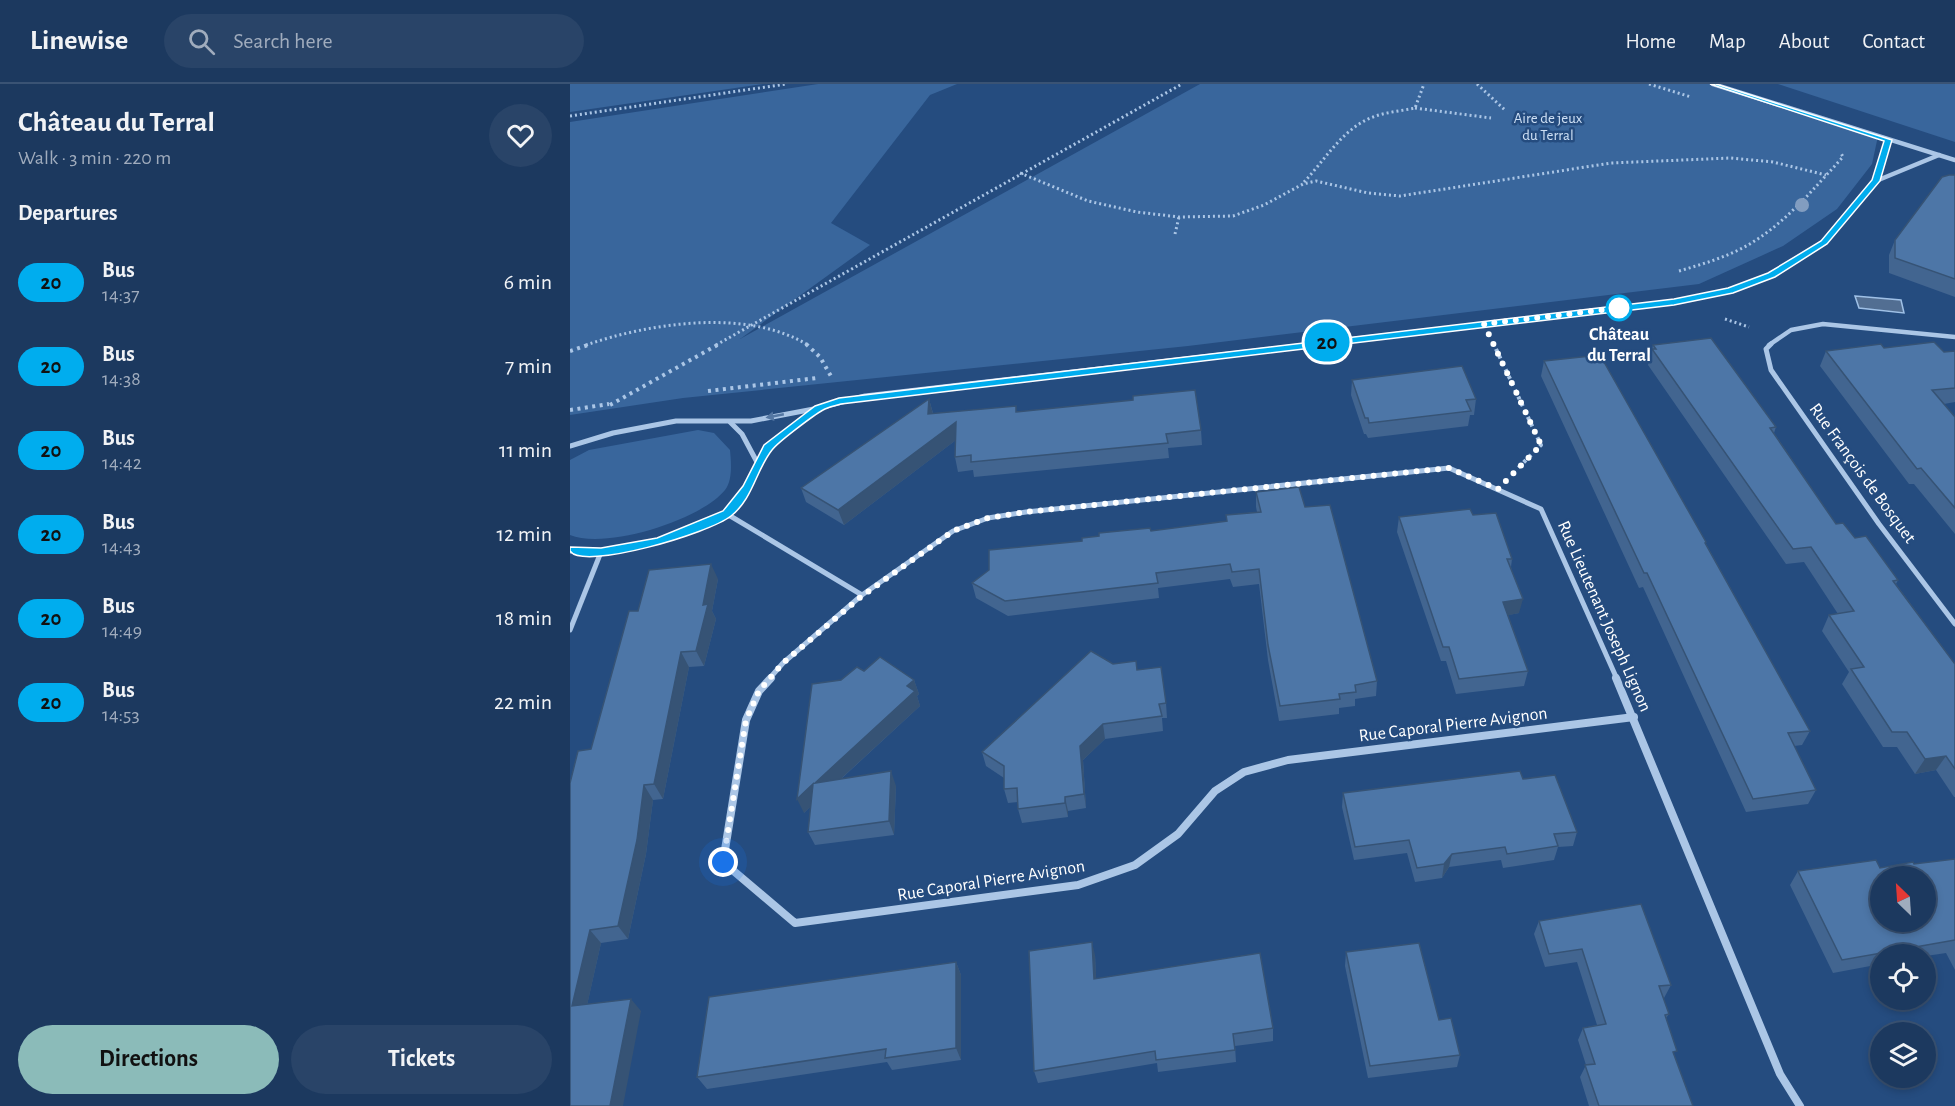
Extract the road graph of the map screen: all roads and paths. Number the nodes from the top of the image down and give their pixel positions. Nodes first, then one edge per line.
1 (786, 84) edge
2 (1182, 84) edge
3 (1424, 84) edge
4 (1477, 84) edge
5 (1713, 84) edge
6 (1415, 108) junction
7 (1506, 111) dead end
8 (570, 116) edge
9 (1491, 118) dead end
10 (1888, 140) junction
11 (1840, 151) dead end
12 (1939, 155) junction
13 (1606, 159) dead end
14 (1955, 160) edge
15 (1611, 163) junction
16 (1020, 173) junction
17 (1826, 175) junction
18 (1876, 181) junction
19 (1303, 184) junction
20 (1179, 217) junction
21 (1174, 234) dead end
22 (1677, 272) dead end
23 (1484, 324) junction
24 (754, 326) junction
25 (1955, 337) edge
26 (570, 351) edge
27 (843, 375) dead end
28 (831, 376) junction
29 (835, 383) dead end
30 (705, 392) dead end
31 (625, 402) dead end
32 (613, 403) junction
33 (819, 408) junction
34 (570, 410) edge
35 (596, 412) dead end
36 (730, 422) junction
37 (570, 446) edge
38 (758, 464) junction
39 (1498, 489) junction
40 (727, 514) junction
41 (570, 551) edge
42 (601, 552) junction
43 (862, 596) junction
44 (1955, 624) edge
45 (570, 630) edge
46 (1634, 717) junction
47 (1800, 1106) edge

1 - 8 path
2 - 16 path
3 - 6 path
4 - 7 path
5 - 10 street
6 - 9 path
6 - 19 path
10 - 12 street
10 - 18 street
11 - 17 path
12 - 14 street
12 - 18 street
13 - 15 path
15 - 17 path
15 - 19 path
16 - 20 path
16 - 24 path
17 - 22 path
18 - 23 street
19 - 20 path
20 - 21 path
23 - 33 street
23 - 39 path
24 - 26 path
24 - 28 path
24 - 32 path
25 - 44 street, Rue François de Bosquet
27 - 28 path
28 - 29 path
28 - 30 path
31 - 32 path
32 - 34 path
32 - 35 path
33 -> 36 street
33 - 38 street
36 - 37 street
36 - 38 street
38 - 40 street
39 - 43 street, Rue Lieutenant Joseph Lignon
39 - 46 street, Rue Lieutenant Joseph Lignon
40 - 42 street
40 - 43 street
41 - 42 street
42 - 45 street
43 - 46 street, Rue Caporal Pierre Avignon
46 - 47 street, Rue Lieutenant Joseph Lignon

